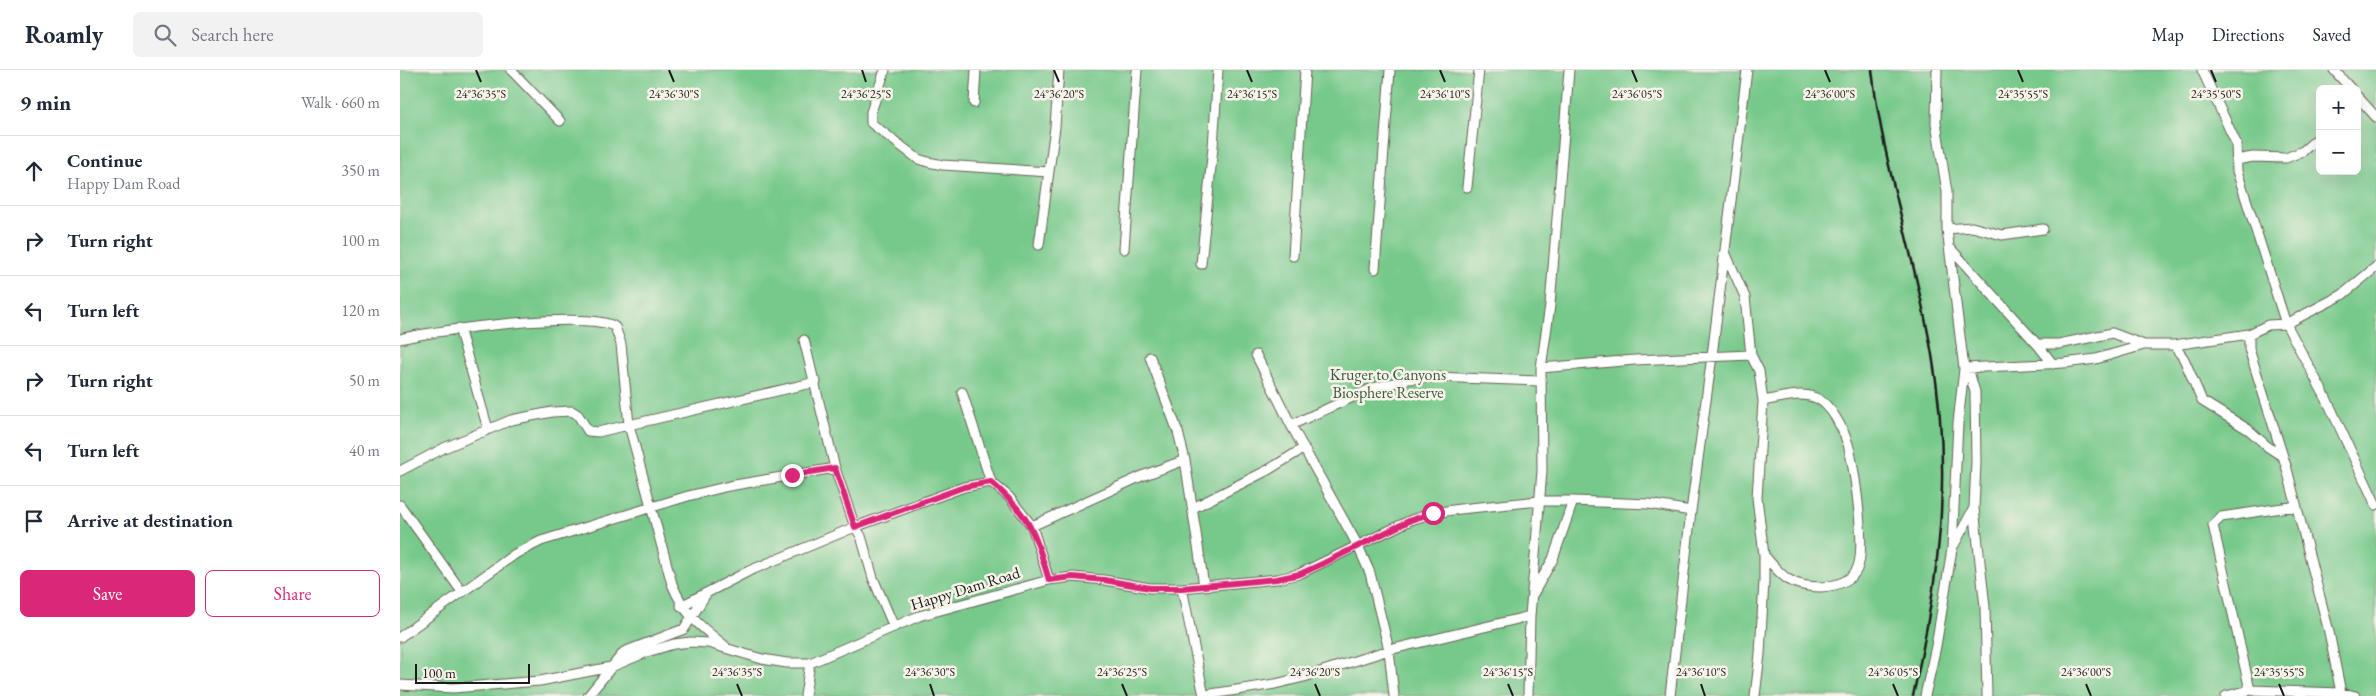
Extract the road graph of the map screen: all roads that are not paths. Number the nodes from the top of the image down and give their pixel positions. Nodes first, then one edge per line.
1 (511, 70) edge
2 (885, 70) edge
3 (976, 70) edge
4 (1058, 70) edge
5 (1137, 70) edge
6 (1218, 70) edge
7 (1305, 70) edge
8 (1390, 70) edge
9 (1479, 70) edge
10 (1569, 70) edge
11 (1747, 70) edge
12 (1937, 70) edge
13 (2202, 70) edge
14 (2334, 70) edge
15 (2347, 85) edge
16 (2361, 102) edge
17 (974, 103) dead end
18 (2376, 118) edge
19 (560, 121) dead end
20 (2316, 140) edge
21 (2236, 160) junction
22 (1048, 172) junction
23 (1467, 187) dead end
24 (1947, 228) junction
25 (2043, 229) dead end
26 (1039, 244) dead end
27 (1949, 248) junction
28 (1124, 249) dead end
29 (1724, 251) junction
30 (1294, 256) dead end
31 (1201, 264) dead end
32 (2376, 267) edge
33 (1375, 269) dead end
34 (2286, 324) junction
35 (459, 328) junction
36 (2249, 334) junction
37 (400, 339) edge
38 (804, 340) dead end
39 (2037, 344) junction
40 (2144, 345) junction
41 (2174, 345) junction
42 (1256, 355) dead end
43 (1751, 355) junction
44 (1712, 356) junction
45 (1150, 357) dead end
46 (2053, 364) junction
47 (1541, 368) junction
48 (1966, 368) junction
49 (1540, 380) junction
50 (816, 382) junction
51 (962, 392) dead end
52 (1763, 401) junction
53 (630, 425) junction
54 (1291, 425) junction
55 (488, 429) junction
56 (1304, 448) junction
57 (2282, 456) junction
58 (1185, 460) junction
59 (835, 468) junction
60 (400, 471) edge
61 (991, 482) junction
62 (1539, 501) junction
63 (1573, 501) junction
64 (2376, 505) edge
65 (400, 506) edge
66 (2296, 506) junction
67 (652, 507) junction
68 (1193, 508) junction
69 (1974, 508) junction
70 (1691, 511) junction
71 (1032, 526) junction
72 (855, 527) junction
73 (1358, 546) junction
74 (1952, 548) junction
75 (1764, 555) junction
76 (1049, 580) junction
77 (1204, 586) junction
78 (1182, 588) junction
79 (462, 592) junction
80 (706, 594) junction
81 (1532, 596) junction
82 (682, 606) junction
83 (1530, 616) junction
84 (692, 618) junction
85 (894, 627) junction
86 (400, 638) edge
87 (727, 648) junction
88 (1389, 650) junction
89 (810, 663) junction
90 (611, 667) junction
91 (400, 685) edge
92 (2250, 690) junction
93 (2341, 693) junction
94 (1205, 695) edge
95 (588, 696) edge
96 (805, 696) edge
97 (1394, 696) edge
98 (1528, 696) edge
99 (1670, 696) edge
100 (1755, 696) edge
101 (1925, 696) edge
102 (1987, 696) edge
103 (2226, 696) edge
104 (2355, 696) edge

1 - 19 street
2 - 22 street
3 - 17 street
4 - 22 street
5 - 28 street
6 - 31 street
7 - 30 street
8 - 33 street
9 - 23 street
10 - 47 street
11 - 29 street
12 - 24 street
13 - 21 street
14 - 15 street
16 - 18 street
20 - 21 street
21 - 34 street
22 - 26 street
24 - 25 street
24 - 27 street
27 - 39 street
27 - 48 street
29 - 43 street
29 - 44 street
32 - 34 street
34 - 36 street
34 - 64 street
35 - 37 street
35 - 53 street
35 - 55 street
36 - 41 street
36 - 57 street
38 - 50 street
39 - 40 street
39 - 46 street
40 - 41 street
40 - 46 street
41 - 57 street
42 - 54 street
43 - 44 street
43 - 52 street
44 - 47 street
44 - 70 street
45 - 58 street
46 - 48 street
47 - 49 street
48 - 69 street
48 - 74 street
49 - 54 street
49 - 62 street
50 - 53 street
50 - 59 street
51 - 61 street
52 - 75 street
52 - 75 street
53 - 55 street
53 - 67 street
54 - 56 street
55 - 60 street
56 - 68 street
56 - 73 street
57 - 66 street
58 - 68 street
58 - 71 street
59 - 67 street
59 - 72 street
61 - 71 street
61 - 72 street
62 - 63 street, Happy Dam Road
62 - 73 street, Happy Dam Road
62 - 81 street
63 - 70 street, Happy Dam Road
63 - 81 street
65 - 79 street
66 - 92 street
66 - 93 street
67 - 79 street
67 - 82 street
68 - 77 street
69 - 74 street
69 - 102 street
70 - 99 street
71 - 76 street
72 - 80 street
72 - 85 street
73 - 77 street, Happy Dam Road
73 - 88 street
74 - 101 street
75 - 100 street
76 - 78 street, Happy Dam Road
76 - 85 street, Happy Dam Road
77 - 78 street, Happy Dam Road
78 - 94 street
79 - 86 street
80 - 82 street
80 - 84 street
81 - 83 street
82 - 84 street
83 - 88 street
83 - 98 street
84 - 87 street
84 - 90 street
85 - 89 street, Happy Dam Road
87 - 89 street, Happy Dam Road
87 - 90 street, Happy Dam Road
88 - 94 street
88 - 97 street
89 - 96 street
90 - 91 street, Happy Dam Road
90 - 95 street
92 - 93 street
92 - 103 street
93 - 104 street

